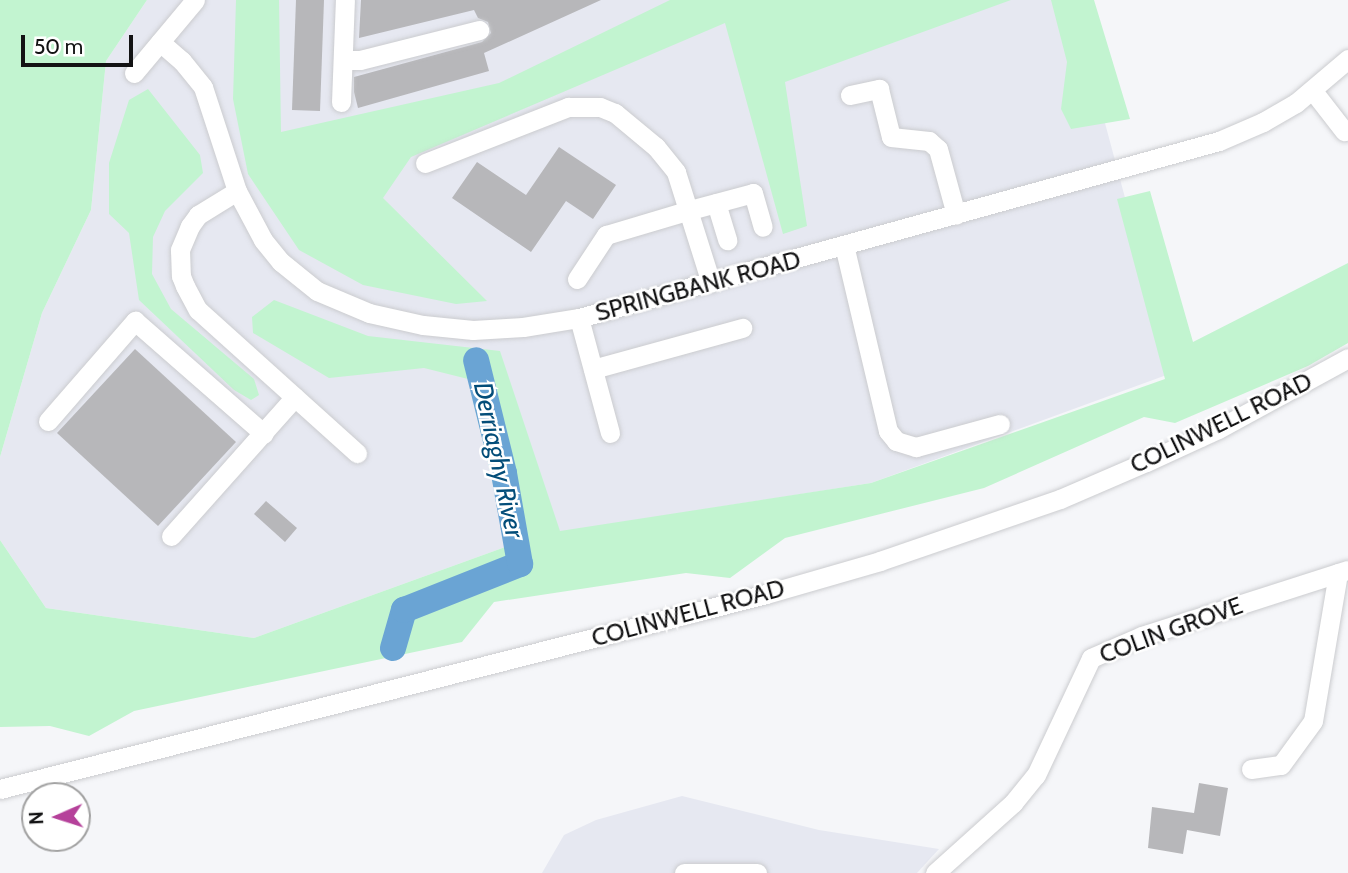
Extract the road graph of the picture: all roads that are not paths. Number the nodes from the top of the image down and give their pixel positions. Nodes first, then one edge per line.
1 (195, 0) edge
2 (345, 0) edge
3 (479, 30) dead end
4 (160, 42) junction
5 (1348, 59) edge
6 (343, 60) junction
7 (134, 73) dead end
8 (1313, 91) junction
9 (850, 95) dead end
10 (341, 102) dead end
11 (1343, 131) dead end
12 (425, 163) dead end
13 (237, 191) junction
14 (716, 203) junction
15 (690, 211) junction
16 (956, 215) junction
17 (763, 227) dead end
18 (727, 240) dead end
19 (844, 245) junction
20 (577, 279) dead end
21 (711, 283) junction
22 (579, 318) junction
23 (742, 328) dead end
24 (1348, 358) edge
25 (593, 369) junction
26 (295, 397) junction
27 (48, 421) dead end
28 (1000, 424) dead end
29 (610, 433) dead end
30 (264, 434) junction
31 (358, 453) dead end
32 (171, 536) dead end
33 (1343, 572) edge
34 (1251, 769) dead end
35 (0, 789) edge
36 (684, 873) edge
37 (757, 873) edge
38 (935, 873) edge

1 - 4 street
2 - 6 street
3 - 6 street
4 - 7 street
4 - 13 street, SPRINGBANK ROAD
5 - 8 street, SPRINGBANK ROAD
6 - 10 street
8 - 11 street
8 - 16 street, SPRINGBANK ROAD
9 - 16 street
12 - 15 street
13 - 22 street, SPRINGBANK ROAD
13 - 26 street
14 - 15 street
14 - 17 street
14 - 18 street
15 - 20 street
15 - 21 street
16 - 19 street, SPRINGBANK ROAD
19 - 21 street, SPRINGBANK ROAD
19 - 28 street
21 - 22 street, SPRINGBANK ROAD
22 - 25 street
23 - 25 street
24 - 35 street, COLINWELL ROAD
25 - 29 street
26 - 30 street
26 - 31 street
27 - 30 street
30 - 32 street
33 - 34 street
33 - 38 street, COLIN GROVE
36 - 37 street

